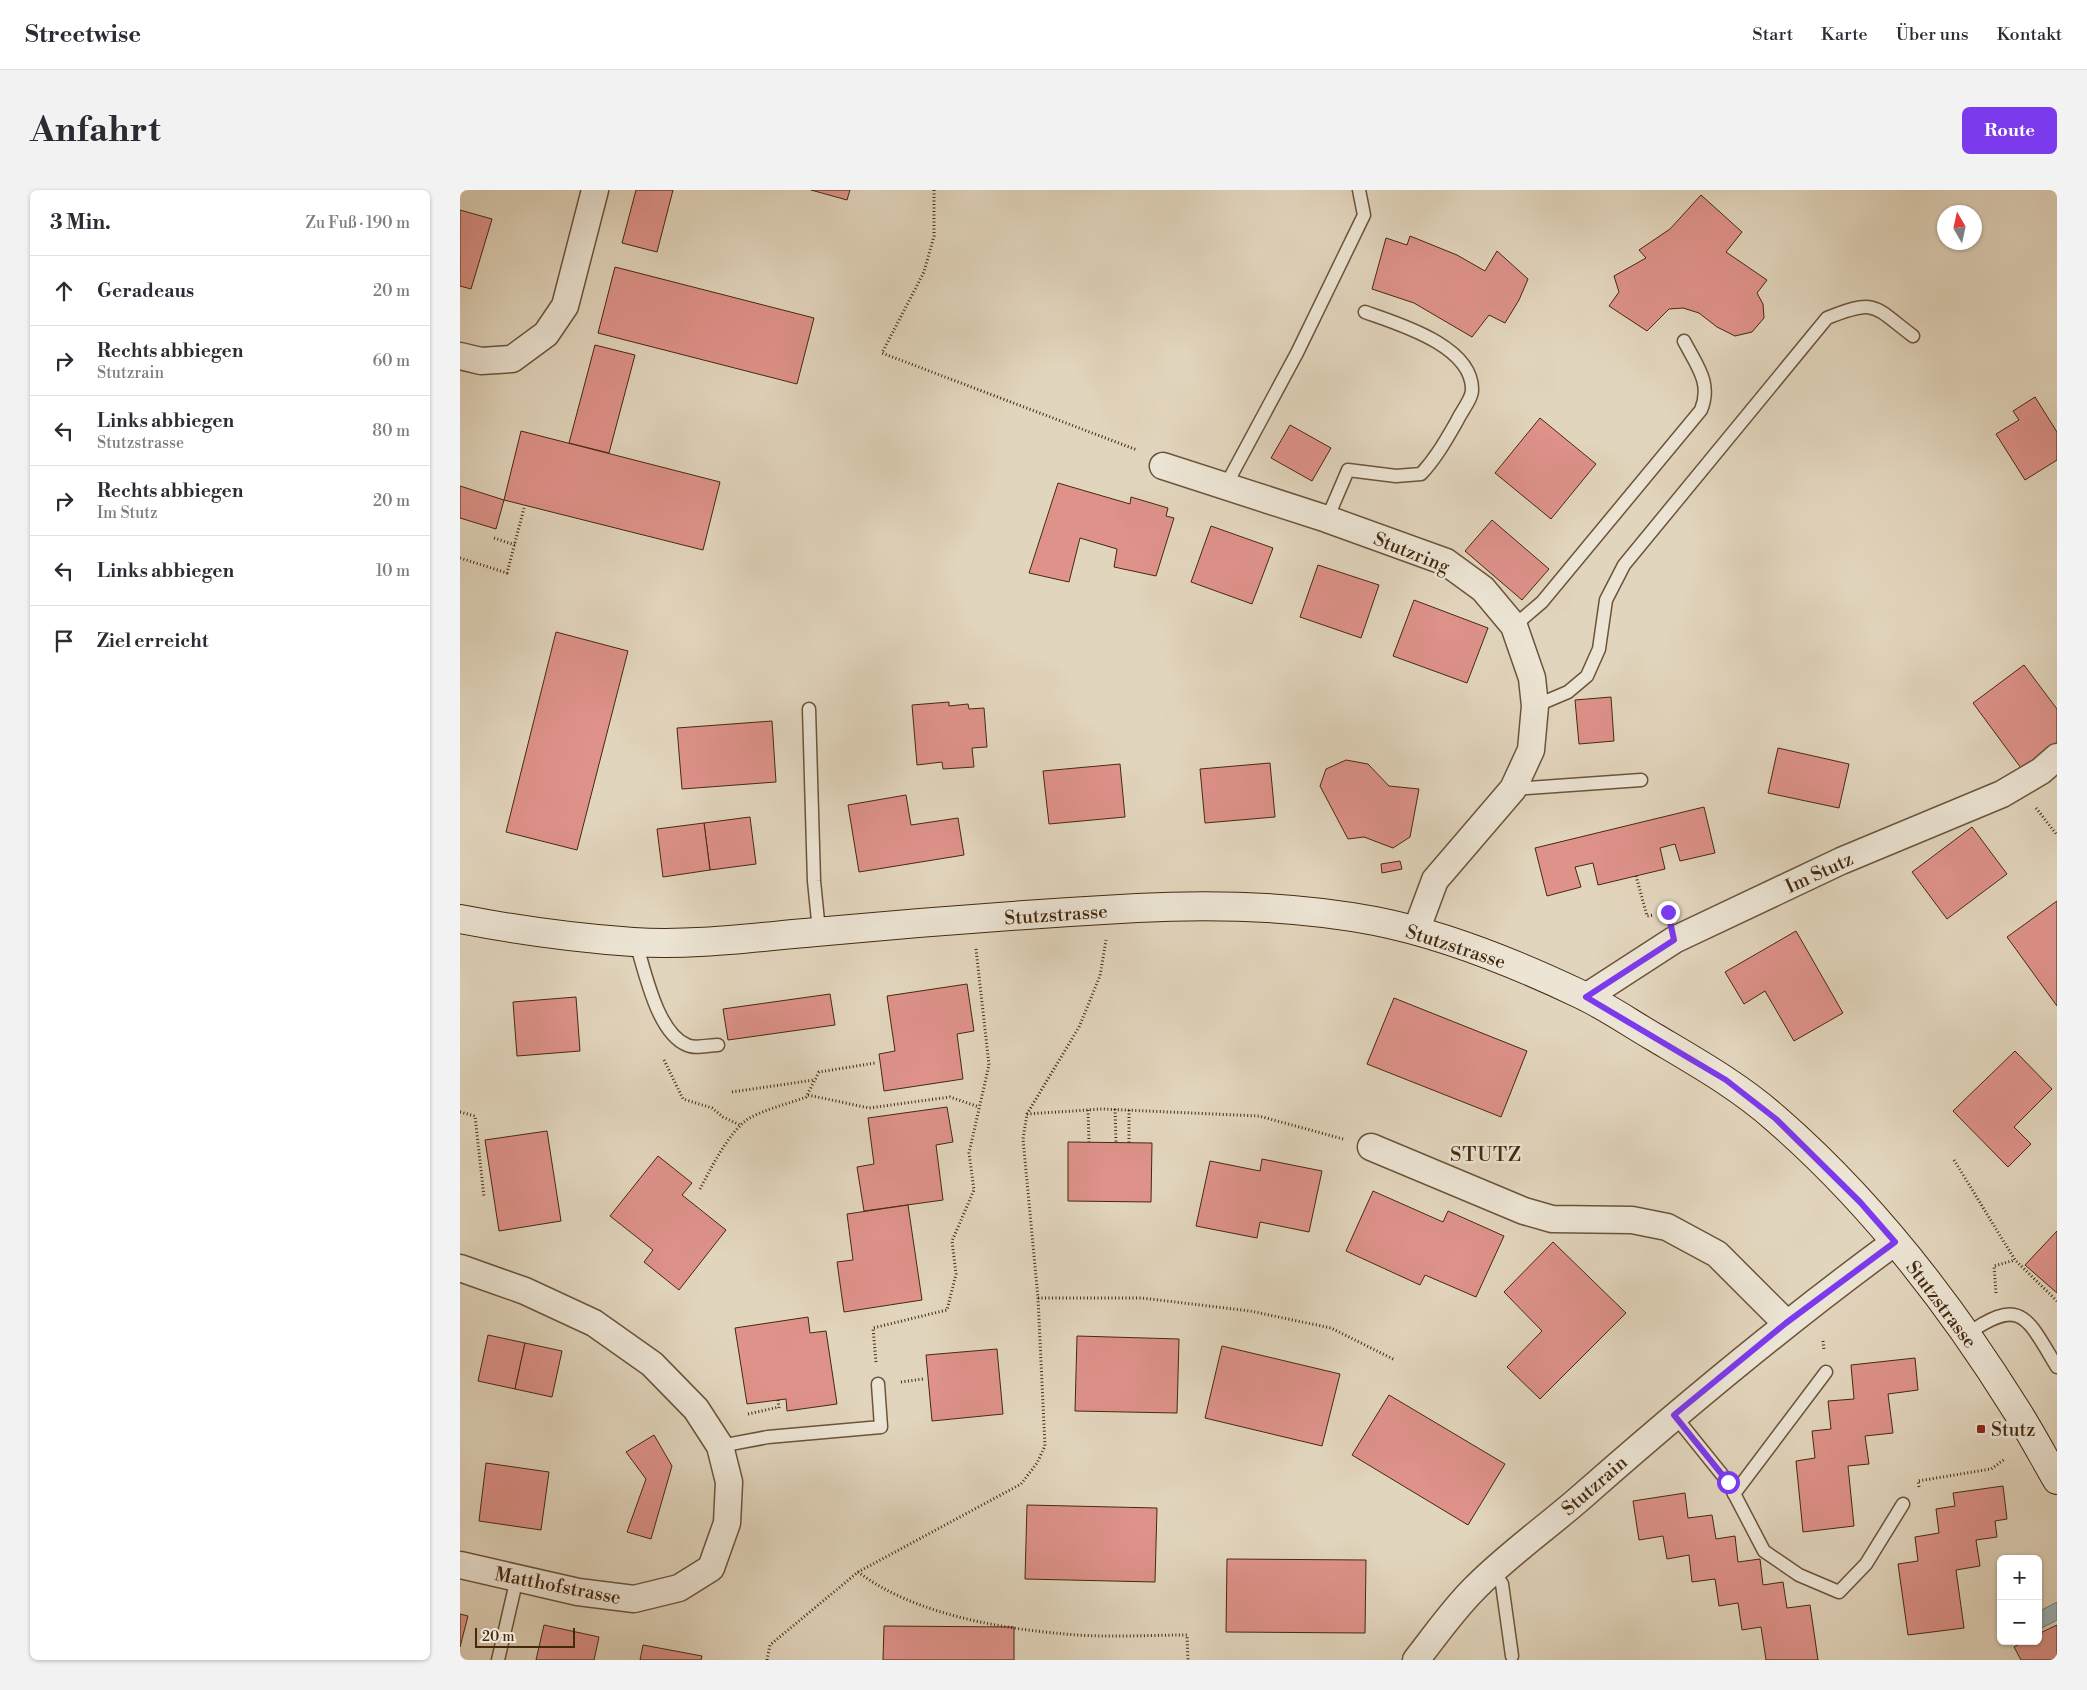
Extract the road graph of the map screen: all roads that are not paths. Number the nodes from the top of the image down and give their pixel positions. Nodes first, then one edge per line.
1 (595, 190) edge
2 (1359, 190) edge
3 (1365, 312) dead end
4 (1913, 336) dead end
5 (1684, 341) dead end
6 (460, 356) edge
7 (1162, 466) road end
8 (1226, 485) junction
9 (1327, 519) junction
10 (1514, 626) junction
11 (1535, 706) junction
12 (808, 709) dead end
13 (2057, 757) edge
14 (1641, 780) dead end
15 (1513, 789) junction
16 (460, 918) edge
17 (1416, 931) junction
18 (819, 932) junction
19 (636, 942) junction
20 (1586, 997) junction
21 (718, 1044) dead end
22 (1371, 1147) road end
23 (1895, 1242) junction
24 (460, 1268) edge
25 (1786, 1323) junction
26 (1966, 1335) junction
27 (2057, 1367) edge
28 (1826, 1372) dead end
29 (878, 1384) dead end
30 (1674, 1415) junction
31 (720, 1446) junction
32 (2057, 1480) edge
33 (1734, 1494) junction
34 (1903, 1504) road end
35 (460, 1565) edge
36 (1493, 1571) junction
37 (517, 1578) junction
38 (1512, 1656) dead end
39 (498, 1660) edge
40 (1416, 1660) edge

1 - 6 street
2 - 8 lane
3 - 9 lane
4 - 11 lane
5 - 10 lane
7 - 8 street, Stutzring
8 - 9 street, Stutzring
9 - 10 street, Stutzring
10 - 11 street, Stutzring
11 - 15 street, Stutzring
12 - 18 lane
13 - 20 street, Im Stutz
14 - 15 lane
15 - 17 street, Stutzring
16 - 19 street, Stutzstrasse
17 - 18 street, Stutzstrasse
17 - 20 street, Stutzstrasse
18 - 19 street, Stutzstrasse
19 - 21 lane
20 - 23 street, Stutzstrasse
22 - 25 street
23 - 25 street, Stutzrain
23 - 26 street, Stutzstrasse
24 - 31 street, Matthofstrasse
25 - 30 street, Stutzrain
26 - 27 lane
26 - 32 street, Stutzstrasse
28 - 33 lane
29 - 31 lane
30 - 33 lane
30 - 36 street, Stutzrain
31 - 37 street, Matthofstrasse
33 - 34 lane
35 - 37 street, Matthofstrasse
36 - 38 lane
36 - 40 street, Stutzrain
37 - 39 lane

